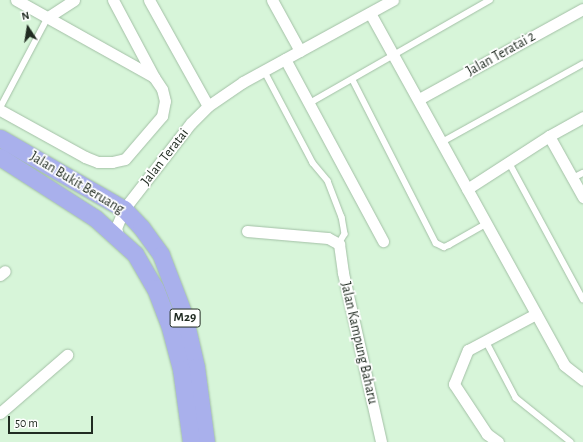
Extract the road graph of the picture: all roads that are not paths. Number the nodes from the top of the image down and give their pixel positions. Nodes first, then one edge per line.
1 (16, 0) edge
2 (74, 0) edge
3 (113, 0) edge
4 (149, 0) edge
5 (272, 0) edge
6 (393, 0) edge
7 (490, 0) edge
8 (583, 8) edge
9 (370, 13) junction
10 (48, 17) junction
11 (300, 51) junction
12 (394, 56) junction
13 (285, 59) junction
14 (583, 64) edge
15 (264, 70) junction
16 (154, 77) junction
17 (353, 80) junction
18 (419, 99) junction
19 (310, 103) junction
20 (208, 106) junction
21 (0, 109) edge
22 (583, 117) edge
23 (549, 136) junction
24 (0, 138) edge
25 (442, 142) junction
26 (0, 157) edge
27 (508, 162) junction
28 (583, 173) edge
29 (572, 178) junction
30 (467, 189) junction
31 (583, 197) edge
32 (124, 209) junction
33 (95, 218) junction
34 (486, 224) junction
35 (247, 231) dead end
36 (119, 239) junction
37 (383, 241) dead end
38 (339, 244) junction
39 (583, 299) edge
40 (536, 314) junction
41 (486, 341) junction
42 (67, 355) dead end
43 (583, 380) edge
44 (0, 413) edge
45 (191, 442) edge
46 (206, 442) edge
47 (382, 442) edge
48 (498, 442) edge
49 (571, 442) edge

1 - 10 street
2 - 10 street
3 - 16 street
4 - 20 street
5 - 11 street
6 - 9 street, Jalan Teratai
7 - 12 lane
8 - 18 street, Jalan Teratai 2
9 - 11 street, Jalan Teratai
9 - 12 street
10 - 16 street
10 - 21 lane
11 - 13 street, Jalan Teratai
12 - 17 lane
12 - 18 street
13 - 15 street, Jalan Teratai
13 - 19 street
14 - 25 lane
15 - 20 street, Jalan Teratai
15 - 38 lane
16 - 21 street
17 - 19 lane
17 - 34 lane
18 - 25 street
19 - 37 street
20 - 32 street, Jalan Teratai
22 - 23 street
23 - 27 street
23 - 29 street
24 - 32 main road, Jalan Bukit Beruang / M29
25 - 30 street
26 - 33 main road, Jalan Bukit Beruang / M29
27 - 30 street
27 - 39 lane
28 - 29 lane
29 - 31 street
30 - 34 street
32 - 33 street
32 - 36 street
32 - 46 main road, Jalan Bukit Beruang / M29
33 - 36 main road, Jalan Bukit Beruang / M29
34 - 40 street
35 - 38 street
36 - 45 main road, Jalan Bukit Beruang / M29
38 - 47 street, Jalan Kampung Baharu
40 - 41 street
40 - 43 street
41 - 48 street
41 - 49 lane
42 - 44 street

